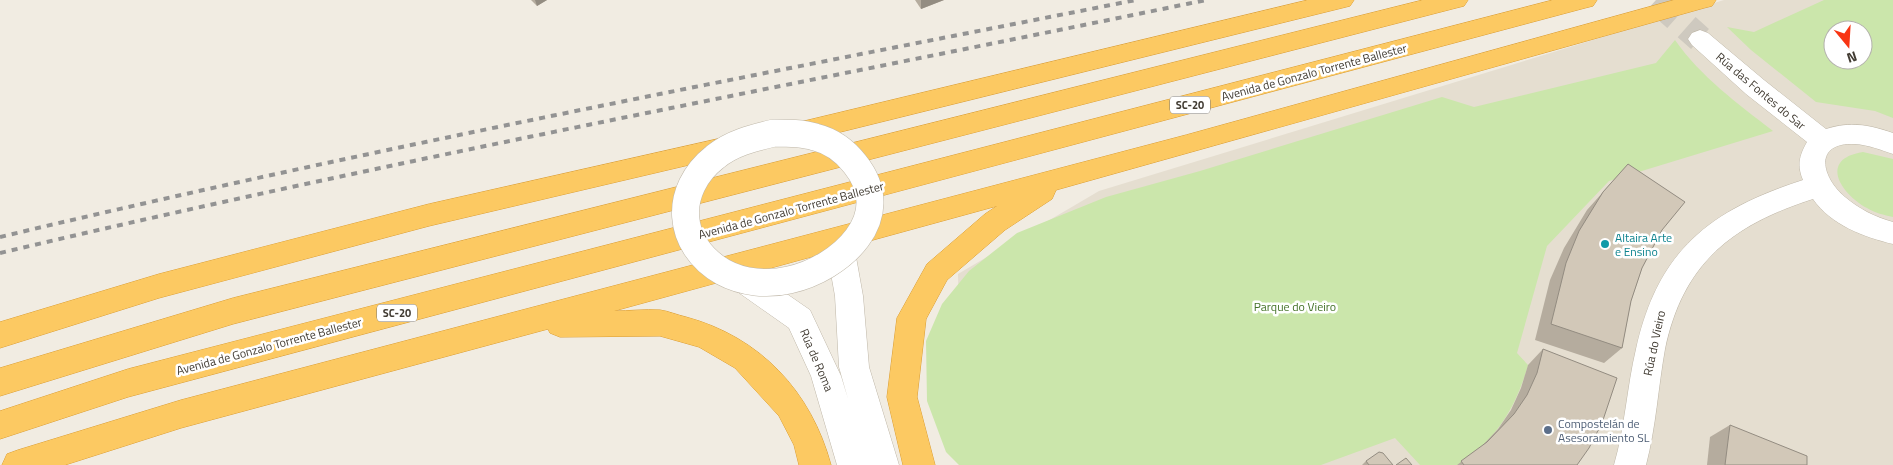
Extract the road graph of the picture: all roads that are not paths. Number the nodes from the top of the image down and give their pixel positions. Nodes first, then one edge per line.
1 (1342, 0) edge
2 (1456, 0) edge
3 (1584, 0) edge
4 (1704, 0) edge
5 (1700, 39) tunnel mouth
6 (796, 133) junction
7 (1823, 141) junction
8 (1893, 144) edge
9 (731, 146) junction
10 (1063, 178) junction
11 (1819, 186) junction
12 (1893, 233) edge
13 (842, 256) junction
14 (745, 281) junction
15 (521, 324) junction
16 (0, 335) edge
17 (0, 382) edge
18 (0, 425) edge
19 (18, 465) edge
20 (815, 465) edge
21 (853, 465) edge
22 (883, 465) edge
23 (919, 465) edge
24 (1630, 465) edge

1 - 6 highway
2 - 17 highway
3 - 18 highway, Avenida de Gonzalo Torrente Ballester / SC-20
4 - 10 highway
5 - 7 street, Rúa das Fontes do Sar
6 - 9 street, bridge
6 - 13 street, bridge
7 - 8 street
7 - 11 street
9 - 14 street, bridge
9 - 16 highway
10 - 15 highway
10 - 23 highway
11 - 12 street
11 - 24 street, Rúa do Vieiro
13 - 14 street, bridge
13 - 22 street
14 - 21 street, Rúa de Roma
15 - 19 highway
15 - 20 highway

